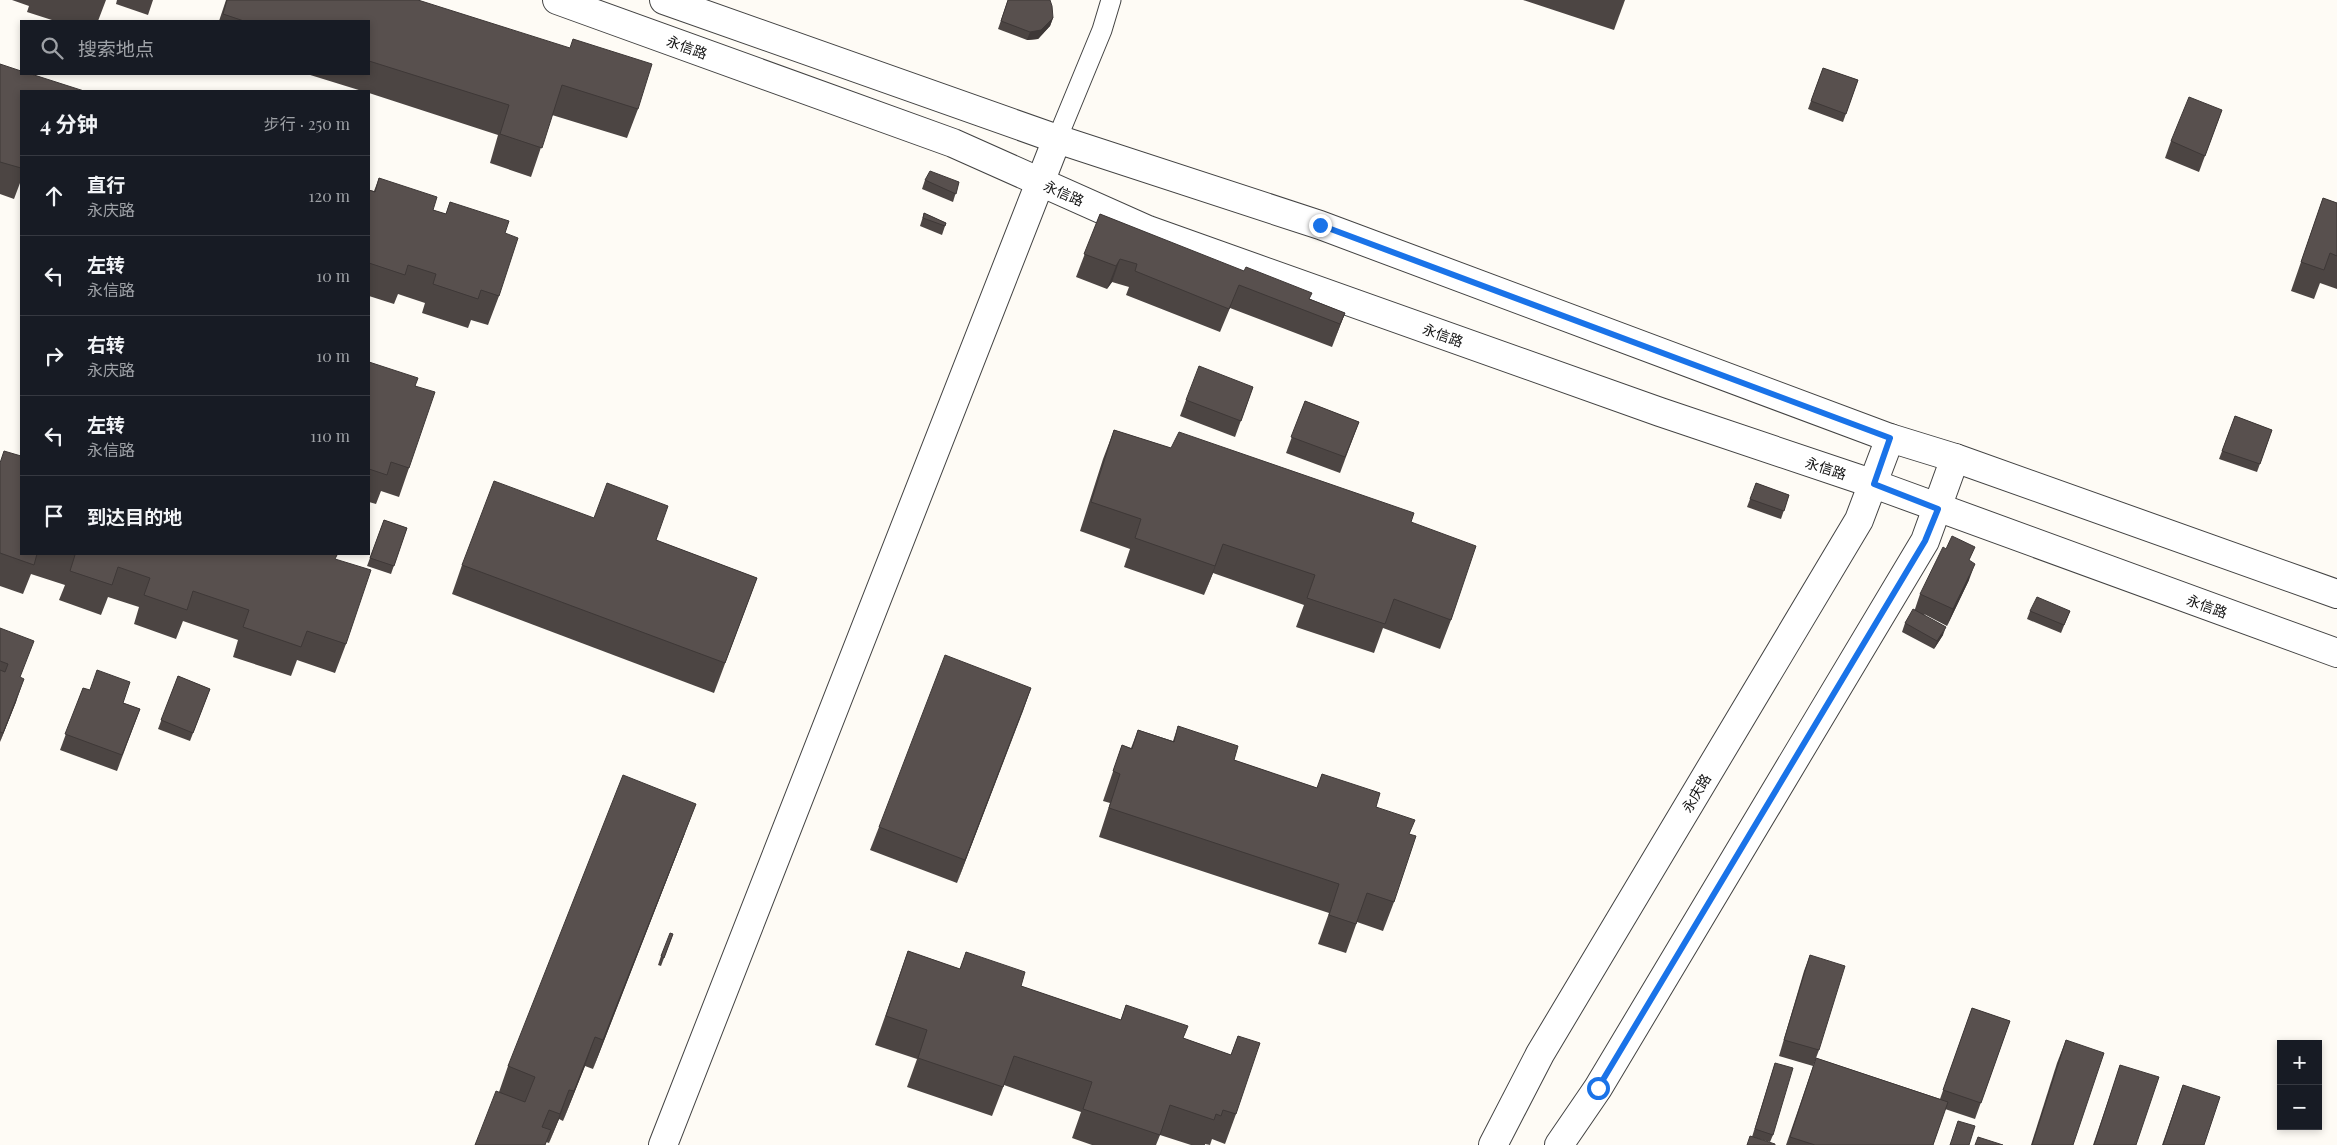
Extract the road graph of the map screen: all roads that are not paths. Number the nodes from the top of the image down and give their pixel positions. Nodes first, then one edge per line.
1 (557, 0) edge
2 (664, 0) edge
3 (1111, 0) edge
4 (1057, 139) junction
5 (1040, 183) junction
6 (1890, 438) junction
7 (1956, 458) junction
8 (1874, 484) junction
9 (1938, 509) junction
10 (2337, 594) edge
11 (2337, 653) edge
12 (663, 1145) edge
13 (1493, 1145) edge
14 (1559, 1145) edge

1 - 5 street, 永信路
2 - 4 street
3 - 4 lane
4 - 5 street
4 - 6 street
5 - 8 street, 永信路
5 - 12 street
6 - 7 street
6 - 8 street, 永庆路
7 - 9 street
7 - 10 street
8 - 9 street, 永信路
8 - 13 street, 永庆路
9 - 11 street, 永信路
9 - 14 street

